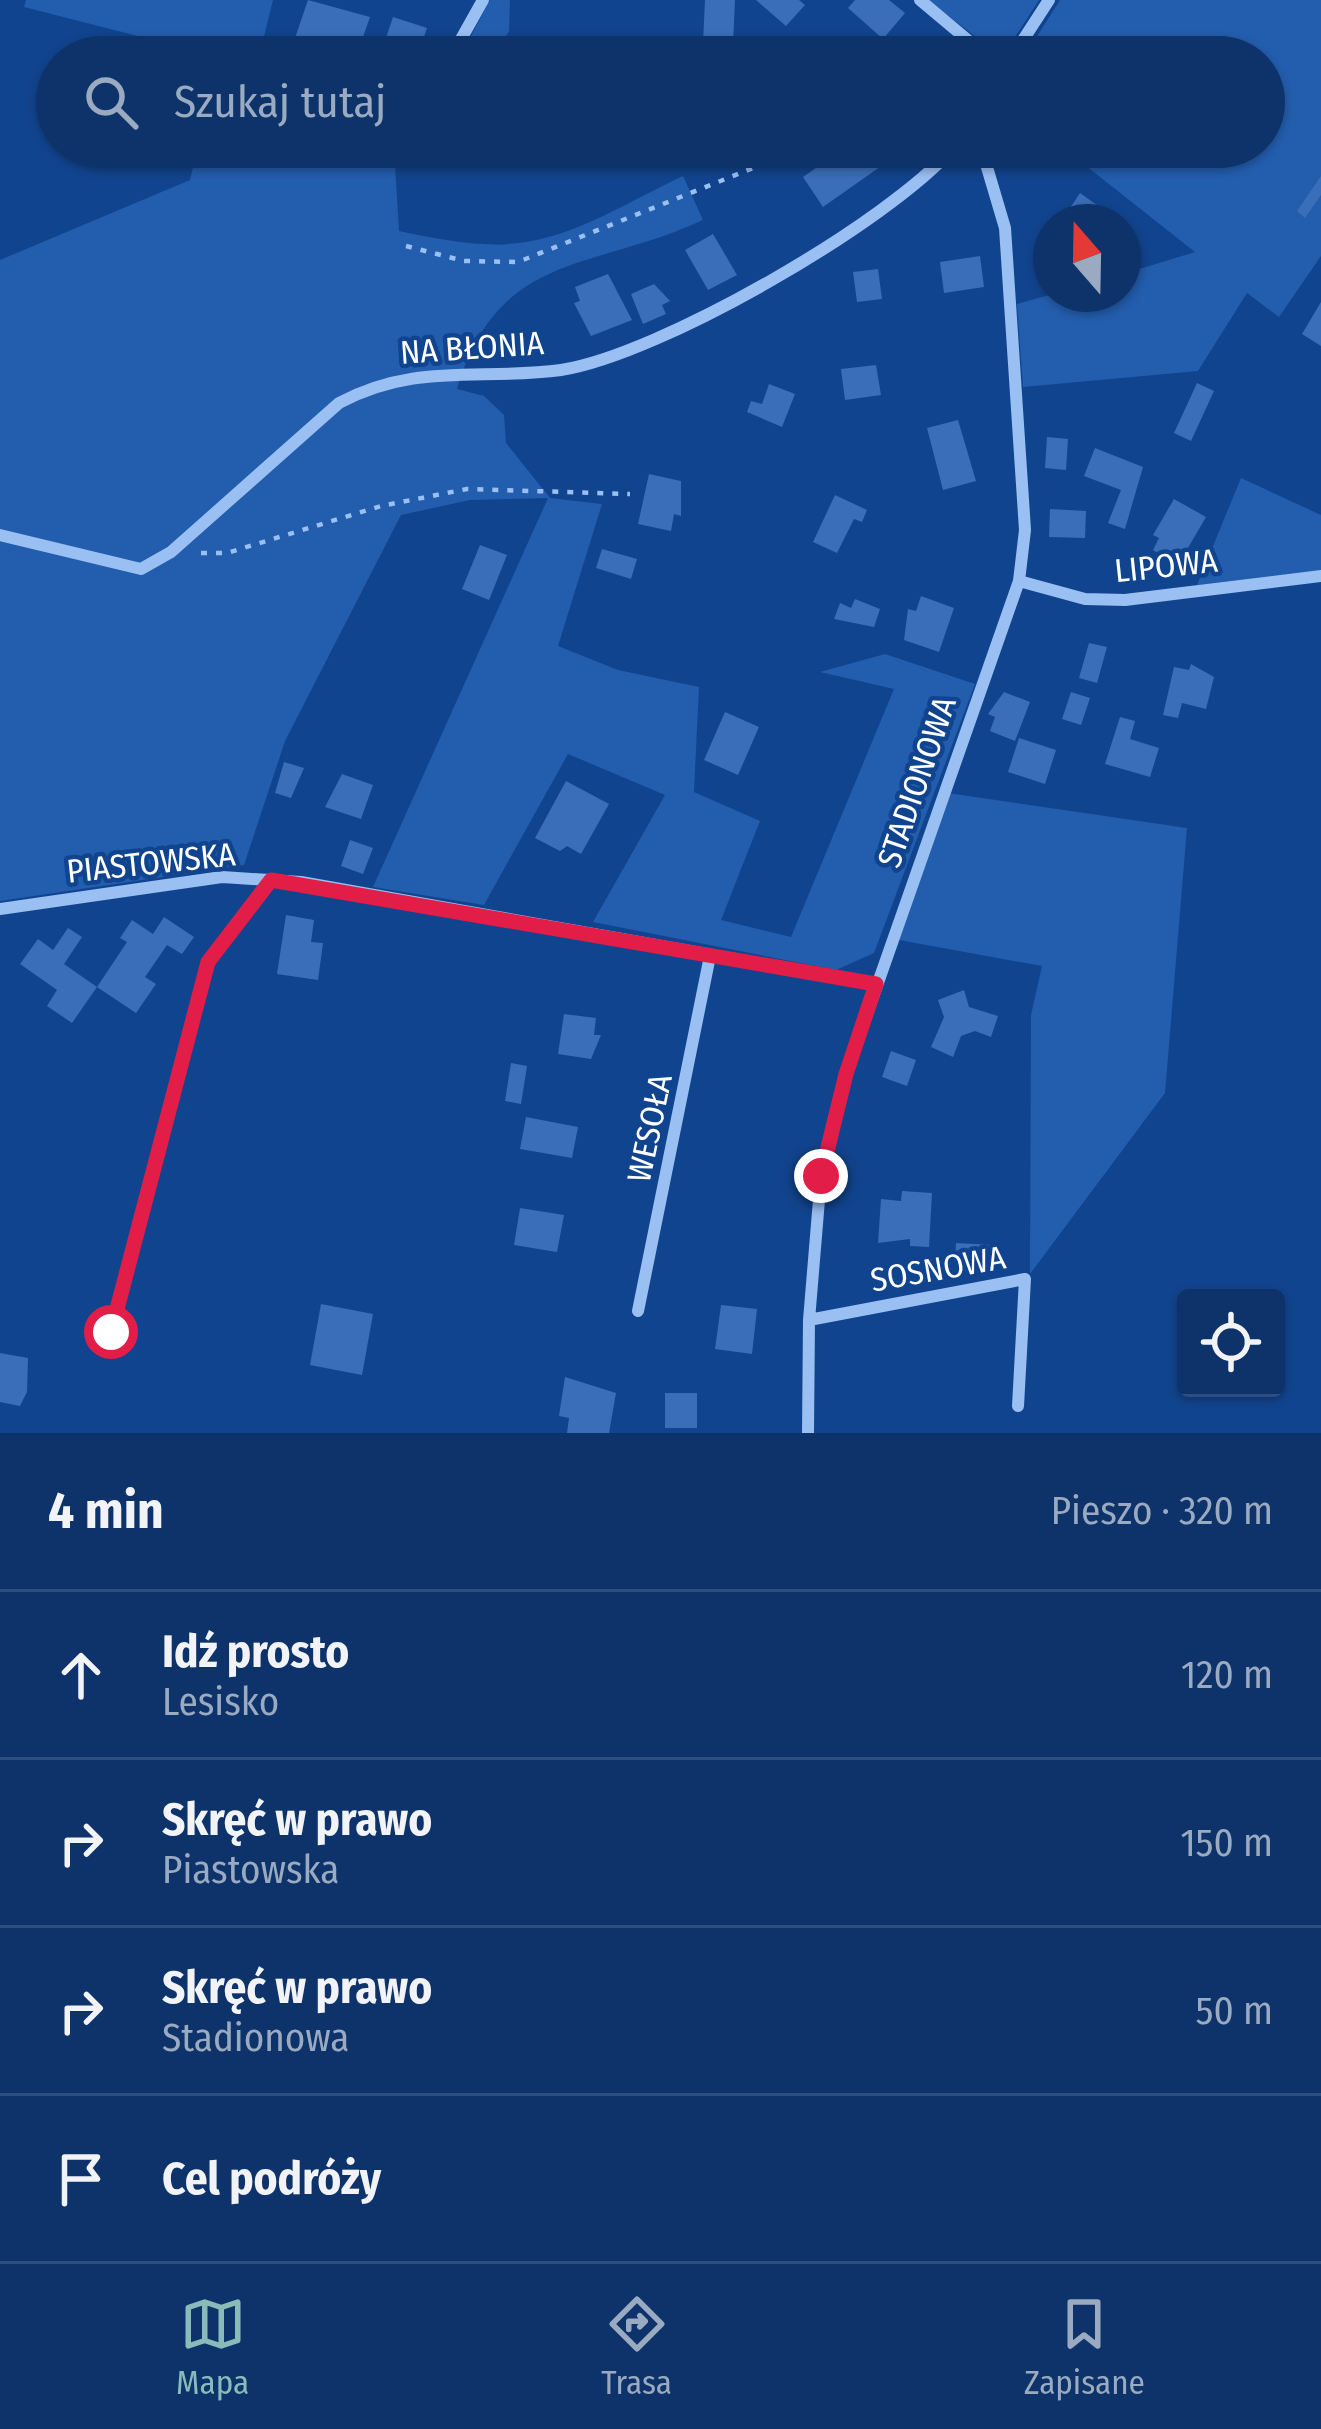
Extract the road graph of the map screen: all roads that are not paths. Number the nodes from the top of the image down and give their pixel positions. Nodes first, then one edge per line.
1 (483, 0) edge
2 (920, 0) edge
3 (1049, 0) edge
4 (463, 36) edge
5 (963, 36) edge
6 (1026, 36) edge
7 (927, 168) edge
8 (987, 168) edge
9 (0, 535) edge
10 (1321, 576) edge
11 (1018, 581) junction
12 (271, 880) junction
13 (0, 909) edge
14 (710, 956) junction
15 (876, 984) junction
16 (638, 1311) dead end
17 (809, 1320) junction
18 (111, 1332) dead end
19 (1018, 1406) dead end
20 (808, 1433) edge

1 - 4 street
2 - 5 street
3 - 6 street
7 - 9 street, NA BŁONIA
8 - 11 street, STADIONOWA
10 - 11 street, LIPOWA
11 - 15 street, STADIONOWA
12 - 13 street, PIASTOWSKA
12 - 14 street, PIASTOWSKA
12 - 18 street
14 - 15 street, PIASTOWSKA
14 - 16 street, WESOŁA
15 - 17 street, STADIONOWA
17 - 19 street, SOSNOWA
17 - 20 street, STADIONOWA

